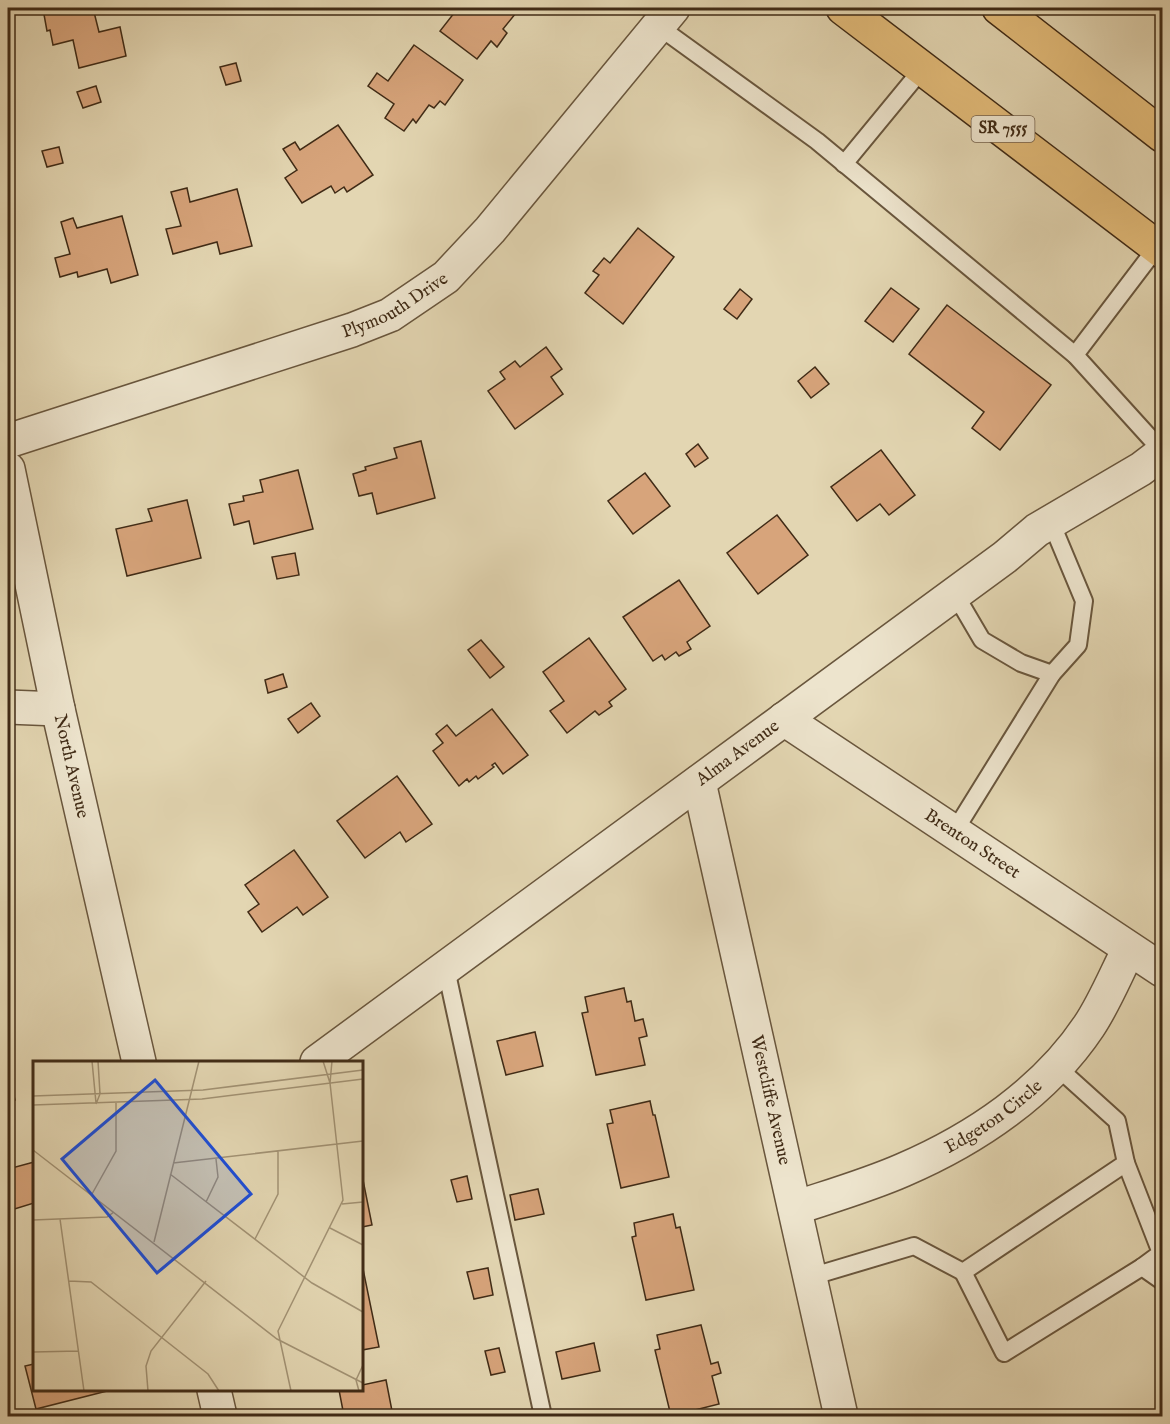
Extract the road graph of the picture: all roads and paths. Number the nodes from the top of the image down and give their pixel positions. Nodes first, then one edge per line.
1 (843, 8) edge
2 (999, 8) edge
3 (665, 17) edge
4 (923, 68) junction
5 (1162, 135) edge
6 (844, 164) junction
7 (1160, 249) edge
8 (1075, 355) junction
9 (8, 441) edge
10 (1162, 452) edge
11 (8, 469) edge
12 (1051, 522) junction
13 (955, 594) junction
14 (1052, 674) junction
15 (8, 707) edge
16 (58, 709) junction
17 (784, 719) junction
18 (699, 782) junction
19 (954, 832) junction
20 (1129, 949) junction
21 (446, 969) junction
22 (1162, 970) edge
23 (139, 1061) edge
24 (318, 1061) edge
25 (1056, 1066) junction
26 (1126, 1163) junction
27 (795, 1208) junction
28 (1142, 1267) junction
29 (963, 1272) junction
30 (810, 1277) junction
31 (1162, 1281) edge
32 (214, 1391) edge
33 (220, 1416) edge
34 (543, 1416) edge
35 (841, 1416) edge

1 - 4 main road, SR 7555
2 - 5 main road
3 - 6 lane
3 - 9 street, Plymouth Drive
4 - 6 lane
4 - 7 main road, SR 7555
6 - 8 lane
7 - 8 lane
8 - 10 lane
10 - 12 street, Alma Avenue
11 - 16 street, North Avenue
12 - 13 street, Alma Avenue
12 - 14 lane
13 - 14 lane
13 - 17 street, Alma Avenue
14 - 19 lane
15 - 16 street
16 - 23 street, North Avenue
17 - 18 street, Alma Avenue
17 - 19 street, Brenton Street
18 - 21 street, Alma Avenue
18 - 27 street, Westcliffe Avenue
19 - 20 street, Brenton Street
20 - 22 street, Brenton Street
20 - 25 street, Edgeton Circle
21 - 24 street, Alma Avenue
21 - 34 lane
25 - 26 lane
25 - 27 street, Edgeton Circle
26 - 28 lane
26 - 29 lane
27 - 30 street, Westcliffe Avenue
28 - 29 lane
28 - 31 lane
29 - 30 lane
30 - 35 street, Westcliffe Avenue
32 - 33 street

